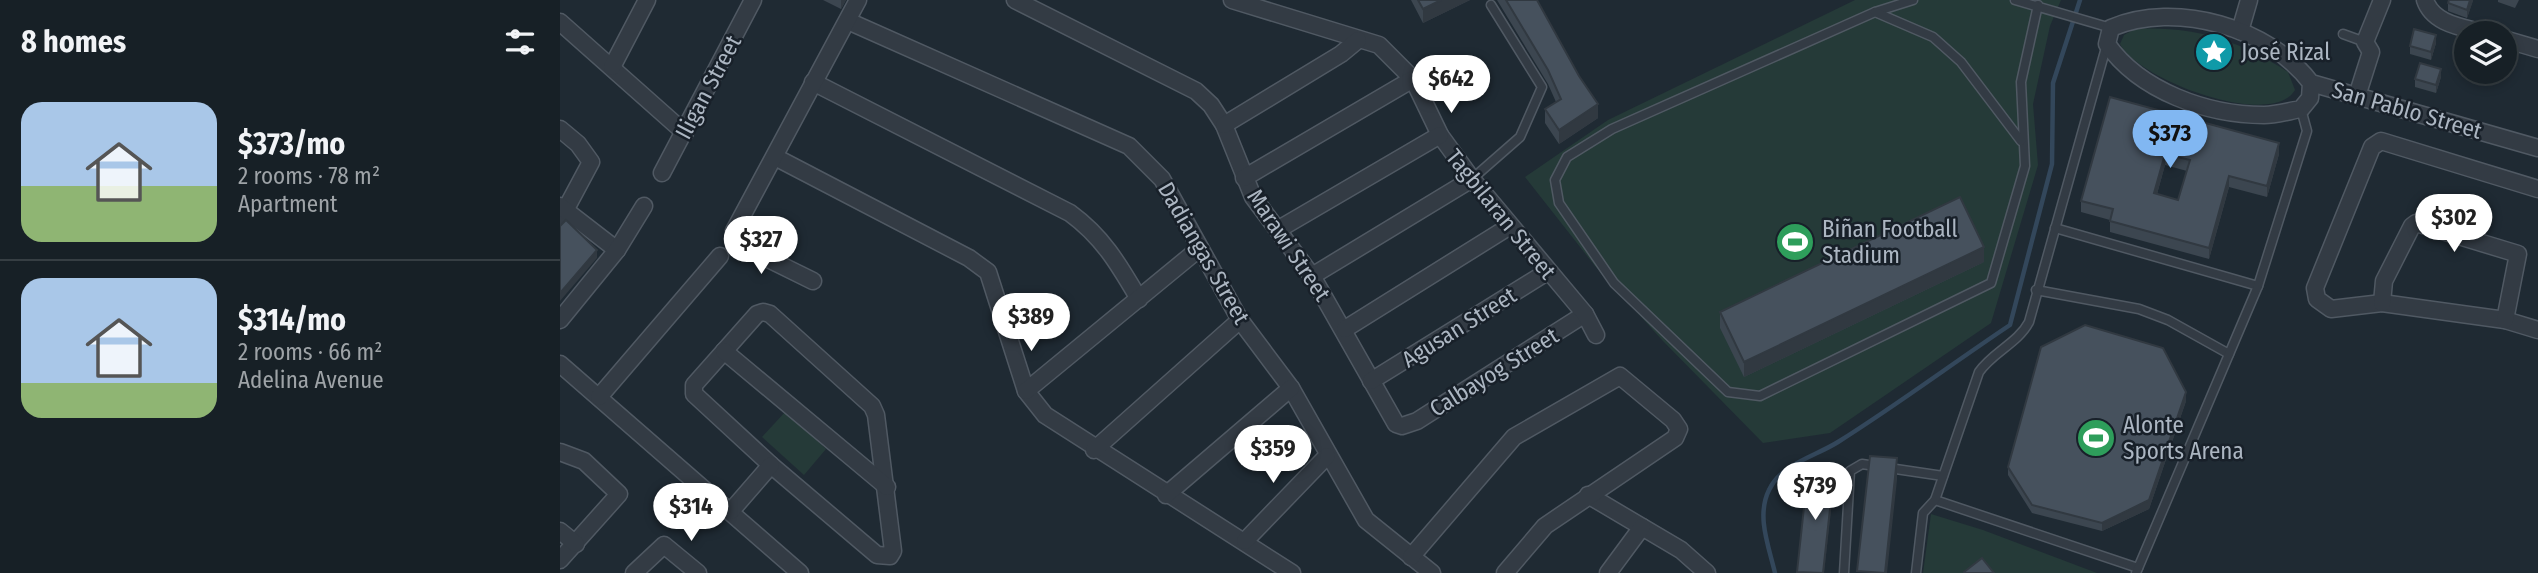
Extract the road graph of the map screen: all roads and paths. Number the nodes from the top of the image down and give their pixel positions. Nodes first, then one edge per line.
1 (646, 0) edge
2 (753, 0) edge
3 (858, 0) edge
4 (1015, 0) edge
5 (1232, 0) edge
6 (1913, 0) edge
7 (2015, 0) edge
8 (2249, 0) edge
9 (2382, 0) edge
10 (2425, 0) edge
11 (1491, 5) dead end
12 (2038, 5) junction
13 (1875, 12) junction
14 (848, 21) junction
15 (560, 22) edge
16 (2454, 24) edge
17 (2111, 28) junction
18 (2240, 31) junction
19 (2343, 34) dead end
20 (1357, 40) junction
21 (2365, 43) junction
22 (2517, 43) edge
23 (2107, 44) junction
24 (2538, 49) edge
25 (612, 67) junction
26 (1413, 79) junction
27 (813, 82) junction
28 (2311, 83) junction
29 (2357, 96) junction
30 (2301, 109) junction
31 (1224, 125) junction
32 (560, 129) edge
33 (685, 133) junction
34 (1440, 135) junction
35 (2022, 141) junction
36 (2538, 148) edge
37 (775, 157) junction
38 (662, 173) dead end
39 (1244, 178) junction
40 (1472, 179) junction
41 (2538, 189) edge
42 (644, 206) dead end
43 (562, 213) edge
44 (1510, 226) junction
45 (2055, 228) junction
46 (1279, 229) junction
47 (1200, 248) junction
48 (617, 250) junction
49 (720, 256) dead end
50 (1547, 272) junction
51 (1312, 276) junction
52 (813, 281) dead end
53 (2258, 286) junction
54 (2036, 290) junction
55 (1139, 299) junction
56 (2382, 303) junction
57 (1585, 314) junction
58 (560, 320) edge
59 (1240, 320) junction
60 (2505, 320) junction
61 (1345, 329) junction
62 (2538, 330) edge
63 (1596, 335) dead end
64 (724, 351) junction
65 (2230, 354) junction
66 (560, 364) edge
67 (1371, 381) junction
68 (1291, 388) junction
69 (1026, 391) junction
70 (599, 397) junction
71 (1402, 426) joint
72 (1094, 450) junction
73 (560, 452) edge
74 (1327, 456) junction
75 (771, 465) junction
76 (1942, 476) junction
77 (887, 487) junction
78 (1166, 495) junction
79 (1588, 495) junction
80 (1935, 500) junction
81 (731, 510) junction
82 (1642, 527) junction
83 (560, 531) edge
84 (1245, 541) junction
85 (576, 544) junction
86 (1410, 557) junction
87 (560, 561) edge
88 (2137, 570) edge
89 (634, 573) edge
90 (698, 573) edge
91 (800, 573) edge
92 (1292, 573) edge
93 (1432, 573) edge
94 (1505, 573) edge
95 (1608, 573) edge
96 (1707, 573) edge
97 (1843, 573) edge
98 (1916, 573) edge

1 - 25 street
2 - 33 street, Iligan Street
3 - 14 street
4 - 31 street, Marawi Street
5 - 20 street, Tagbilaran Street
6 - 13 lane
7 - 12 lane
8 - 18 street
9 - 21 street
10 - 16 street
11 - 40 lane
12 - 17 lane
12 - 35 lane
13 - 35 lane
13 - 35 lane
14 - 27 street
14 - 47 street, Dadiangas Street
15 - 25 street
17 - 18 street, San Pablo Street
17 - 23 street
18 - 28 street, San Pablo Street
19 - 21 lane
20 - 26 street, Tagbilaran Street
20 - 31 street
21 - 29 street
22 - 24 street
23 - 30 street
23 - 45 lane
25 - 33 street
26 - 34 street, Tagbilaran Street
26 - 39 street
27 - 37 street
27 - 55 street
28 - 29 street, San Pablo Street
28 - 30 street
29 - 36 street, San Pablo Street
30 - 53 lane
31 - 39 street, Marawi Street
32 - 43 street
33 - 38 street, Iligan Street
34 - 40 street, Tagbilaran Street
34 - 46 street
37 - 52 street
37 - 69 street
39 - 46 street, Marawi Street
40 - 44 street, Tagbilaran Street
40 - 51 street
41 - 56 street
42 - 48 street
43 - 48 street
44 - 50 street, Tagbilaran Street
44 - 61 street
45 - 53 lane
45 - 54 lane
46 - 51 street, Marawi Street
47 - 55 street
47 - 59 street, Dadiangas Street
48 - 58 street
49 - 70 street
50 - 57 street, Tagbilaran Street
50 - 67 street, Agusan Street
51 - 61 street, Marawi Street
53 - 65 lane
54 - 65 lane
54 - 76 lane
55 - 69 street
56 - 60 street
56 - 60 street
57 - 63 street, Tagbilaran Street
57 - 71 street, Calbayog Street
59 - 68 street, Dadiangas Street
59 - 72 street
60 - 62 street
61 - 67 street, Marawi Street
64 - 75 street
64 - 77 street
64 - 77 street
65 - 88 lane
66 - 70 street
67 - 71 street, Marawi Street
68 - 74 street, Dadiangas Street
68 - 78 street
69 - 72 street
70 - 81 street
72 - 78 street
73 - 85 street
74 - 84 street
74 - 86 street, Dadiangas Street
75 - 77 street
75 - 81 street
76 - 80 lane
76 - 97 lane
78 - 84 street
79 - 82 street
79 - 86 street
79 - 94 street
80 - 88 lane
80 - 98 lane
81 - 91 street
82 - 95 street
82 - 96 street
83 - 85 street
84 - 92 street
85 - 87 street
86 - 93 street, Dadiangas Street
89 - 90 street

